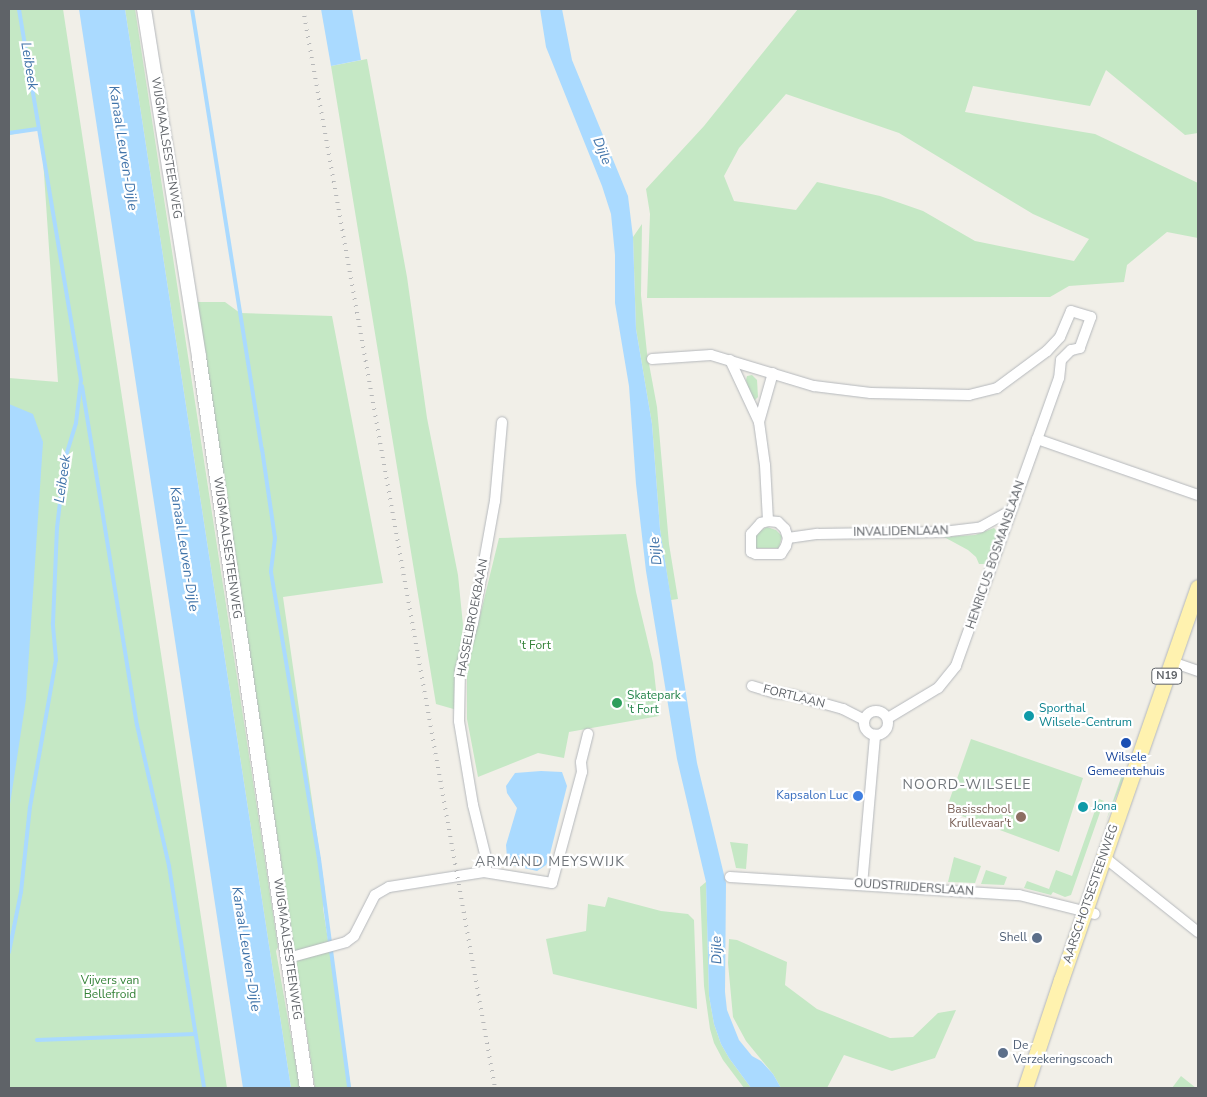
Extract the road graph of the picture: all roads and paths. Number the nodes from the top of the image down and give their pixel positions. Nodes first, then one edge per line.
1 (144, 9) edge
2 (1047, 351) junction
3 (652, 359) dead end
4 (730, 360) junction
5 (1061, 360) junction
6 (773, 373) junction
7 (502, 422) dead end
8 (759, 422) junction
9 (1037, 439) junction
10 (1198, 495) edge
11 (1010, 512) junction
12 (768, 521) junction
13 (788, 538) junction
14 (1198, 587) edge
15 (1172, 662) junction
16 (1198, 671) edge
17 (752, 686) dead end
18 (888, 718) junction
19 (863, 719) junction
20 (588, 734) dead end
21 (875, 735) junction
22 (1102, 859) junction
23 (484, 872) junction
24 (730, 877) dead end
25 (862, 885) junction
26 (1090, 913) junction
27 (1198, 932) edge
28 (288, 958) junction
29 (307, 1088) edge
30 (1025, 1088) edge

1 - 28 street, WIJGMAALSESTEENWEG
2 - 5 street
2 - 5 street
2 - 6 street
3 - 4 street
4 - 6 street
4 - 8 street
5 - 9 street, HENRICUS BOSMANSLAAN
6 - 8 street
7 - 23 street, HASSELBROEKBAAN
8 - 12 street
9 - 10 street
9 - 11 street, HENRICUS BOSMANSLAAN
11 - 13 street, INVALIDENLAAN
11 - 18 street, HENRICUS BOSMANSLAAN
12 - 13 street
12 - 13 street
14 - 15 main road, AARSCHOTSESTEENWEG / N19
15 - 16 street
15 - 22 main road, AARSCHOTSESTEENWEG / N19
17 - 19 street, FORTLAAN
18 - 19 street
18 - 21 street, HENRICUS BOSMANSLAAN
19 - 21 street
20 - 23 street
21 - 25 street
22 - 26 main road, AARSCHOTSESTEENWEG / N19
22 - 27 street
23 - 28 street
24 - 25 street, OUDSTRIJDERSLAAN
25 - 26 street, OUDSTRIJDERSLAAN
26 - 30 main road, AARSCHOTSESTEENWEG / N19
28 - 29 street, WIJGMAALSESTEENWEG

